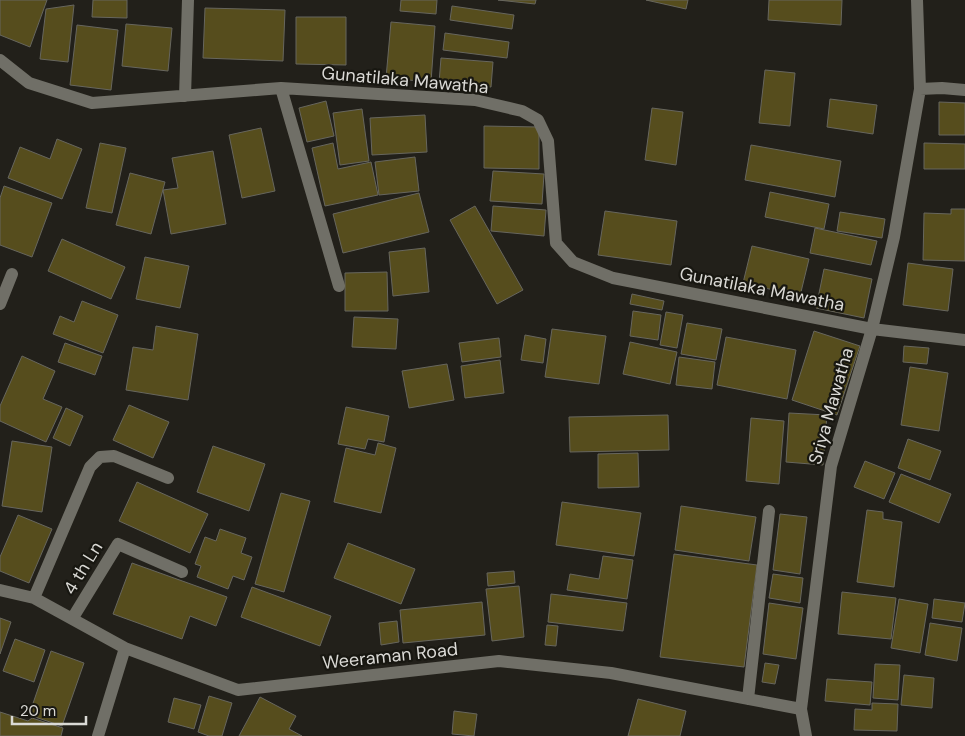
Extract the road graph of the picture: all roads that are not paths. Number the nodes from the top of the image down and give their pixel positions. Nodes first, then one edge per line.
1 (188, 0) edge
2 (917, 0) edge
3 (0, 60) edge
4 (281, 88) junction
5 (920, 89) junction
6 (965, 90) edge
7 (185, 96) junction
8 (12, 274) dead end
9 (338, 286) dead end
10 (0, 304) edge
11 (872, 329) junction
12 (965, 340) edge
13 (168, 478) dead end
14 (769, 511) dead end
15 (182, 572) dead end
16 (0, 590) edge
17 (34, 598) junction
18 (72, 619) junction
19 (125, 648) junction
20 (748, 699) junction
21 (801, 710) junction
22 (98, 736) edge
23 (806, 736) edge

1 - 7 street
2 - 5 street, Sriya Mawatha
3 - 7 street, Gunatilaka Mawatha
4 - 7 street, Gunatilaka Mawatha
4 - 9 street
4 - 11 street, Gunatilaka Mawatha
5 - 6 street
5 - 11 street, Sriya Mawatha
8 - 10 street
11 - 12 street, Gunatilaka Mawatha
11 - 21 street, Sriya Mawatha
13 - 17 street
14 - 20 street
15 - 18 street, 4 th Ln
16 - 17 street, Weeraman Road
17 - 18 street, Weeraman Road
18 - 19 street, Weeraman Road
19 - 20 street, Weeraman Road
19 - 22 street
20 - 21 street, Weeraman Road
21 - 23 street, Sriya Mawatha

